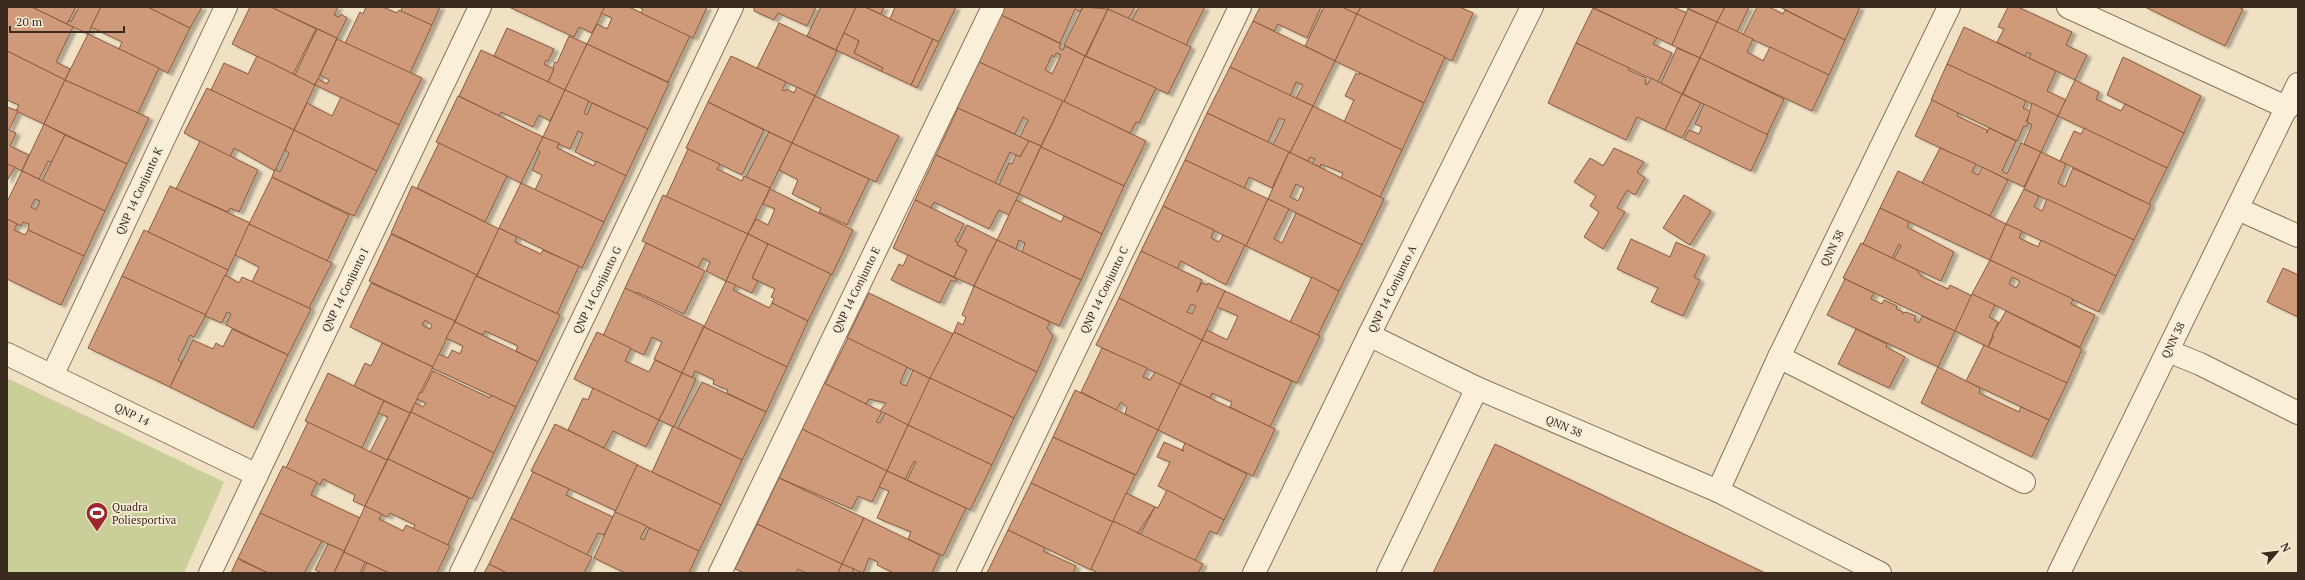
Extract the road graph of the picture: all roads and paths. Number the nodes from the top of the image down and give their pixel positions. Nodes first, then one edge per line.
1 (226, 7) edge
2 (480, 7) edge
3 (732, 7) edge
4 (993, 7) edge
5 (1240, 7) edge
6 (1532, 7) edge
7 (1949, 7) edge
8 (2068, 7) edge
9 (2298, 84) edge
10 (2288, 108) junction
11 (2238, 209) junction
12 (2298, 236) edge
13 (1369, 335) junction
14 (2168, 351) junction
15 (7, 354) edge
16 (1779, 357) junction
17 (52, 376) junction
18 (1477, 388) junction
19 (2298, 414) edge
20 (256, 475) junction
21 (2024, 482) dead end
22 (1718, 491) junction
23 (210, 573) edge
24 (461, 573) edge
25 (720, 573) edge
26 (968, 573) edge
27 (1254, 573) edge
28 (1388, 573) edge
29 (1880, 573) edge
30 (2059, 573) edge

1 - 17 street, QNP 14 Conjunto K
2 - 20 street, QNP 14 Conjunto I
3 - 24 street, QNP 14 Conjunto G
4 - 25 street, QNP 14 Conjunto E
5 - 26 street, QNP 14 Conjunto C
6 - 13 street, QNP 14 Conjunto A
7 - 16 street, QNN 38
8 - 10 street
9 - 10 street, QNN 38
10 - 11 street, QNN 38
11 - 12 street
11 - 14 street, QNN 38
13 - 18 street, QNN 38
13 - 27 street, QNP 14 Conjunto A
14 - 19 street
14 - 30 street, QNN 38
15 - 17 street, QNP 14
16 - 21 street
16 - 22 street, QNN 38
17 - 20 street, QNP 14
18 - 22 street, QNN 38
18 - 28 street
20 - 23 street, QNP 14 Conjunto I
22 - 29 street, QNN 38

